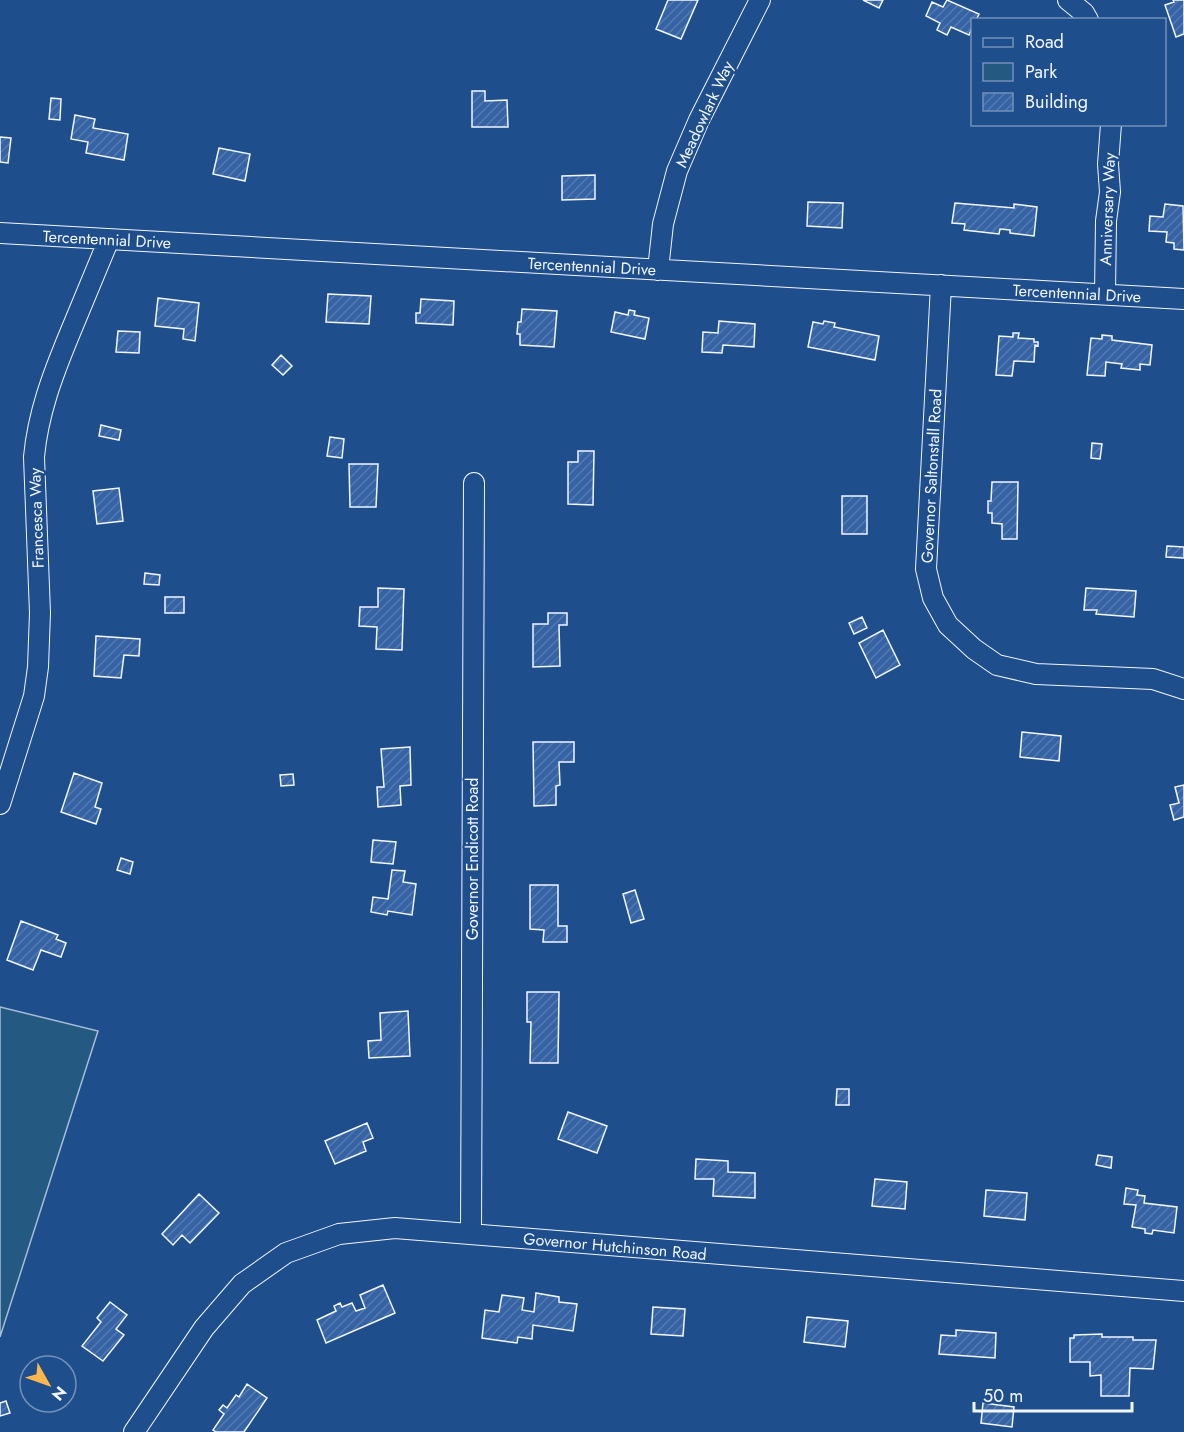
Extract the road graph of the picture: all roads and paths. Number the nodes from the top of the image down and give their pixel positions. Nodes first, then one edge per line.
1 (760, 0) edge
2 (1068, 0) edge
3 (1087, 18) edge
4 (1111, 126) edge
5 (0, 233) edge
6 (109, 239) junction
7 (658, 270) junction
8 (941, 285) junction
9 (1105, 294) junction
10 (1184, 299) edge
11 (474, 483) dead end
12 (1184, 689) edge
13 (5, 776) edge
14 (0, 804) edge
15 (471, 1234) junction
16 (1184, 1291) edge
17 (134, 1432) edge

1 - 7 street, Meadowlark Way
2 - 3 street
4 - 9 street, Anniversary Way
5 - 6 street, Tercentennial Drive
6 - 7 street, Tercentennial Drive
6 - 13 street, Francesca Way
7 - 8 street, Tercentennial Drive
8 - 9 street, Tercentennial Drive
8 - 12 street, Governor Saltonstall Road
9 - 10 street, Tercentennial Drive
11 - 15 street, Governor Endicott Road
13 - 14 street, Francesca Way
15 - 16 street, Governor Hutchinson Road
15 - 17 street, Governor Hutchinson Road

